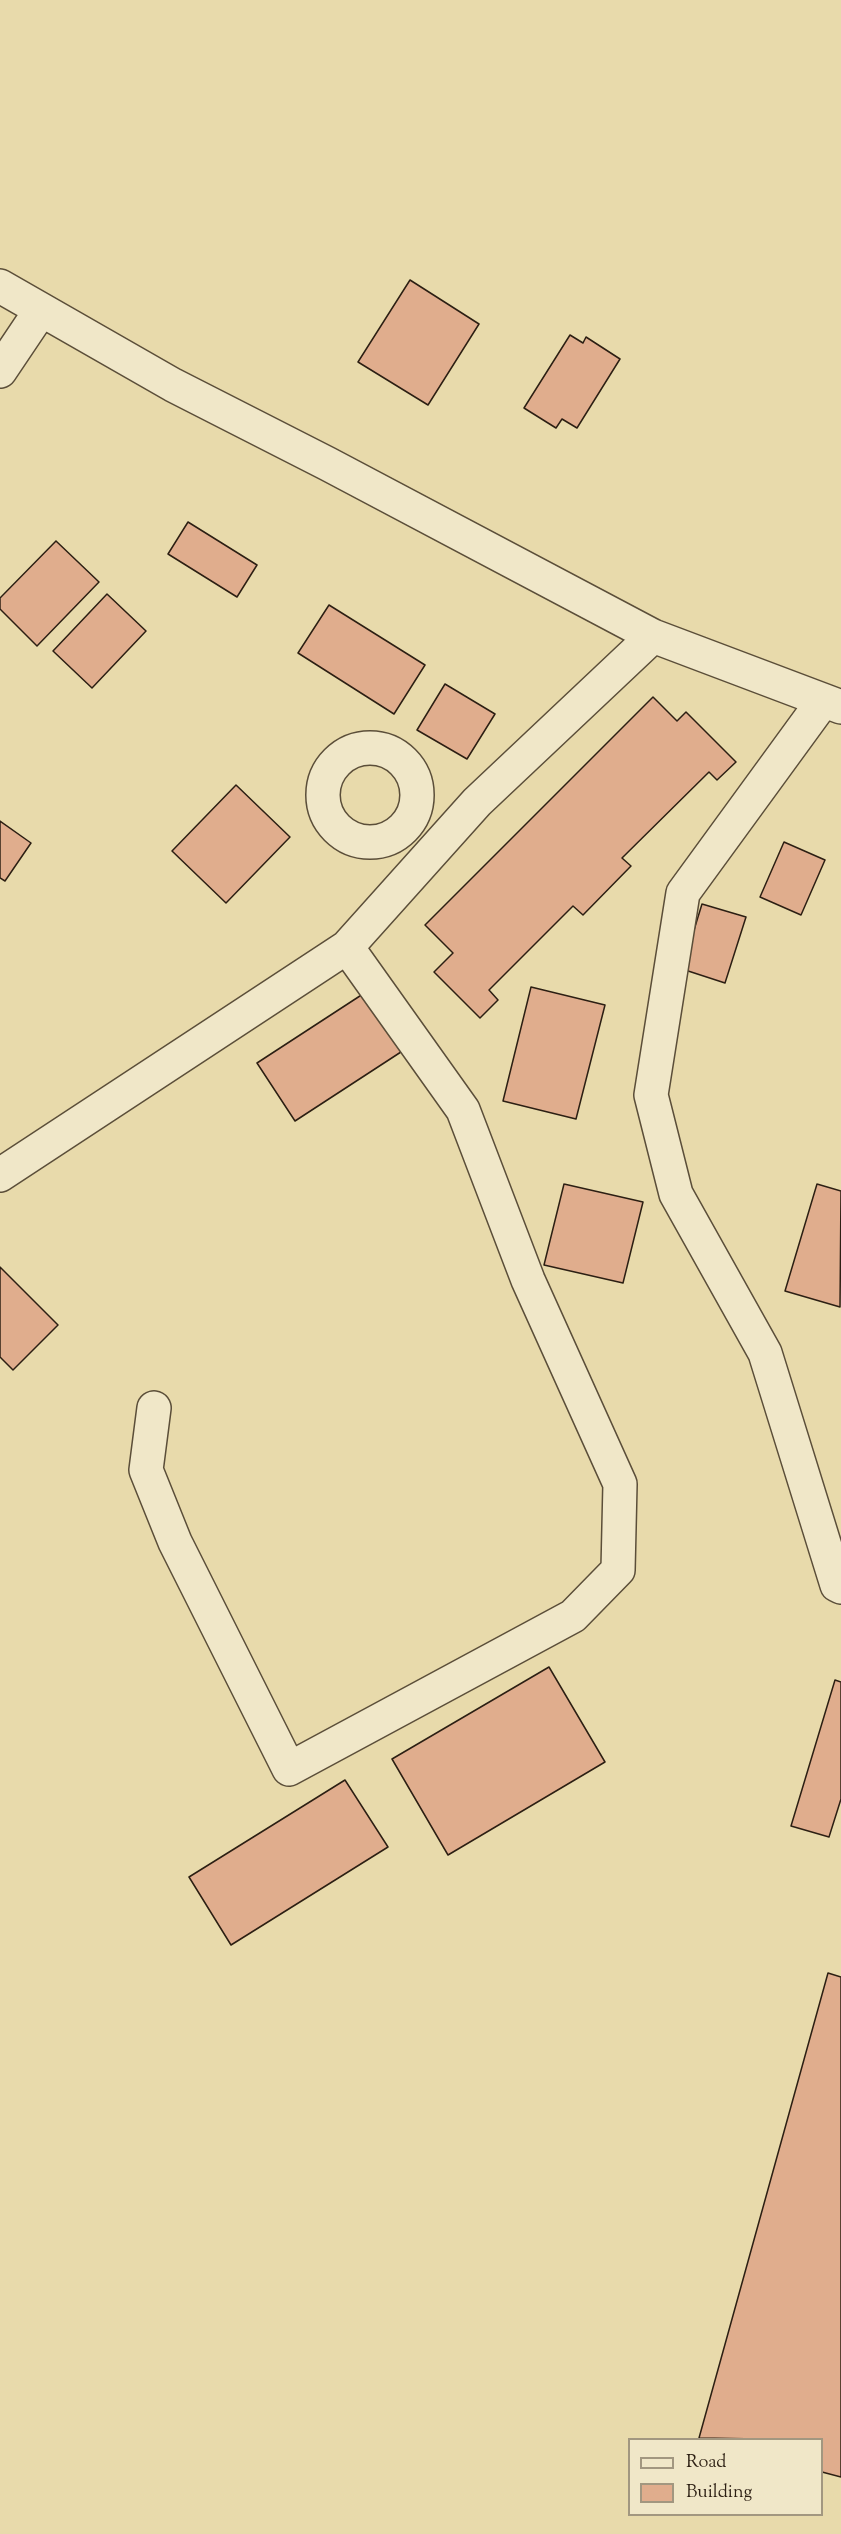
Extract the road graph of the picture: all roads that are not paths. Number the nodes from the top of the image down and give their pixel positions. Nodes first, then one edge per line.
1 (0, 286) edge
2 (41, 310) junction
3 (0, 371) edge
4 (653, 636) junction
5 (832, 704) edge
6 (346, 947) junction
7 (0, 1175) edge
8 (154, 1408) dead end
9 (841, 1587) edge

1 - 2 street
2 - 3 street
2 - 4 street
4 - 5 street
4 - 6 street
5 - 9 street
6 - 7 street
6 - 8 street

